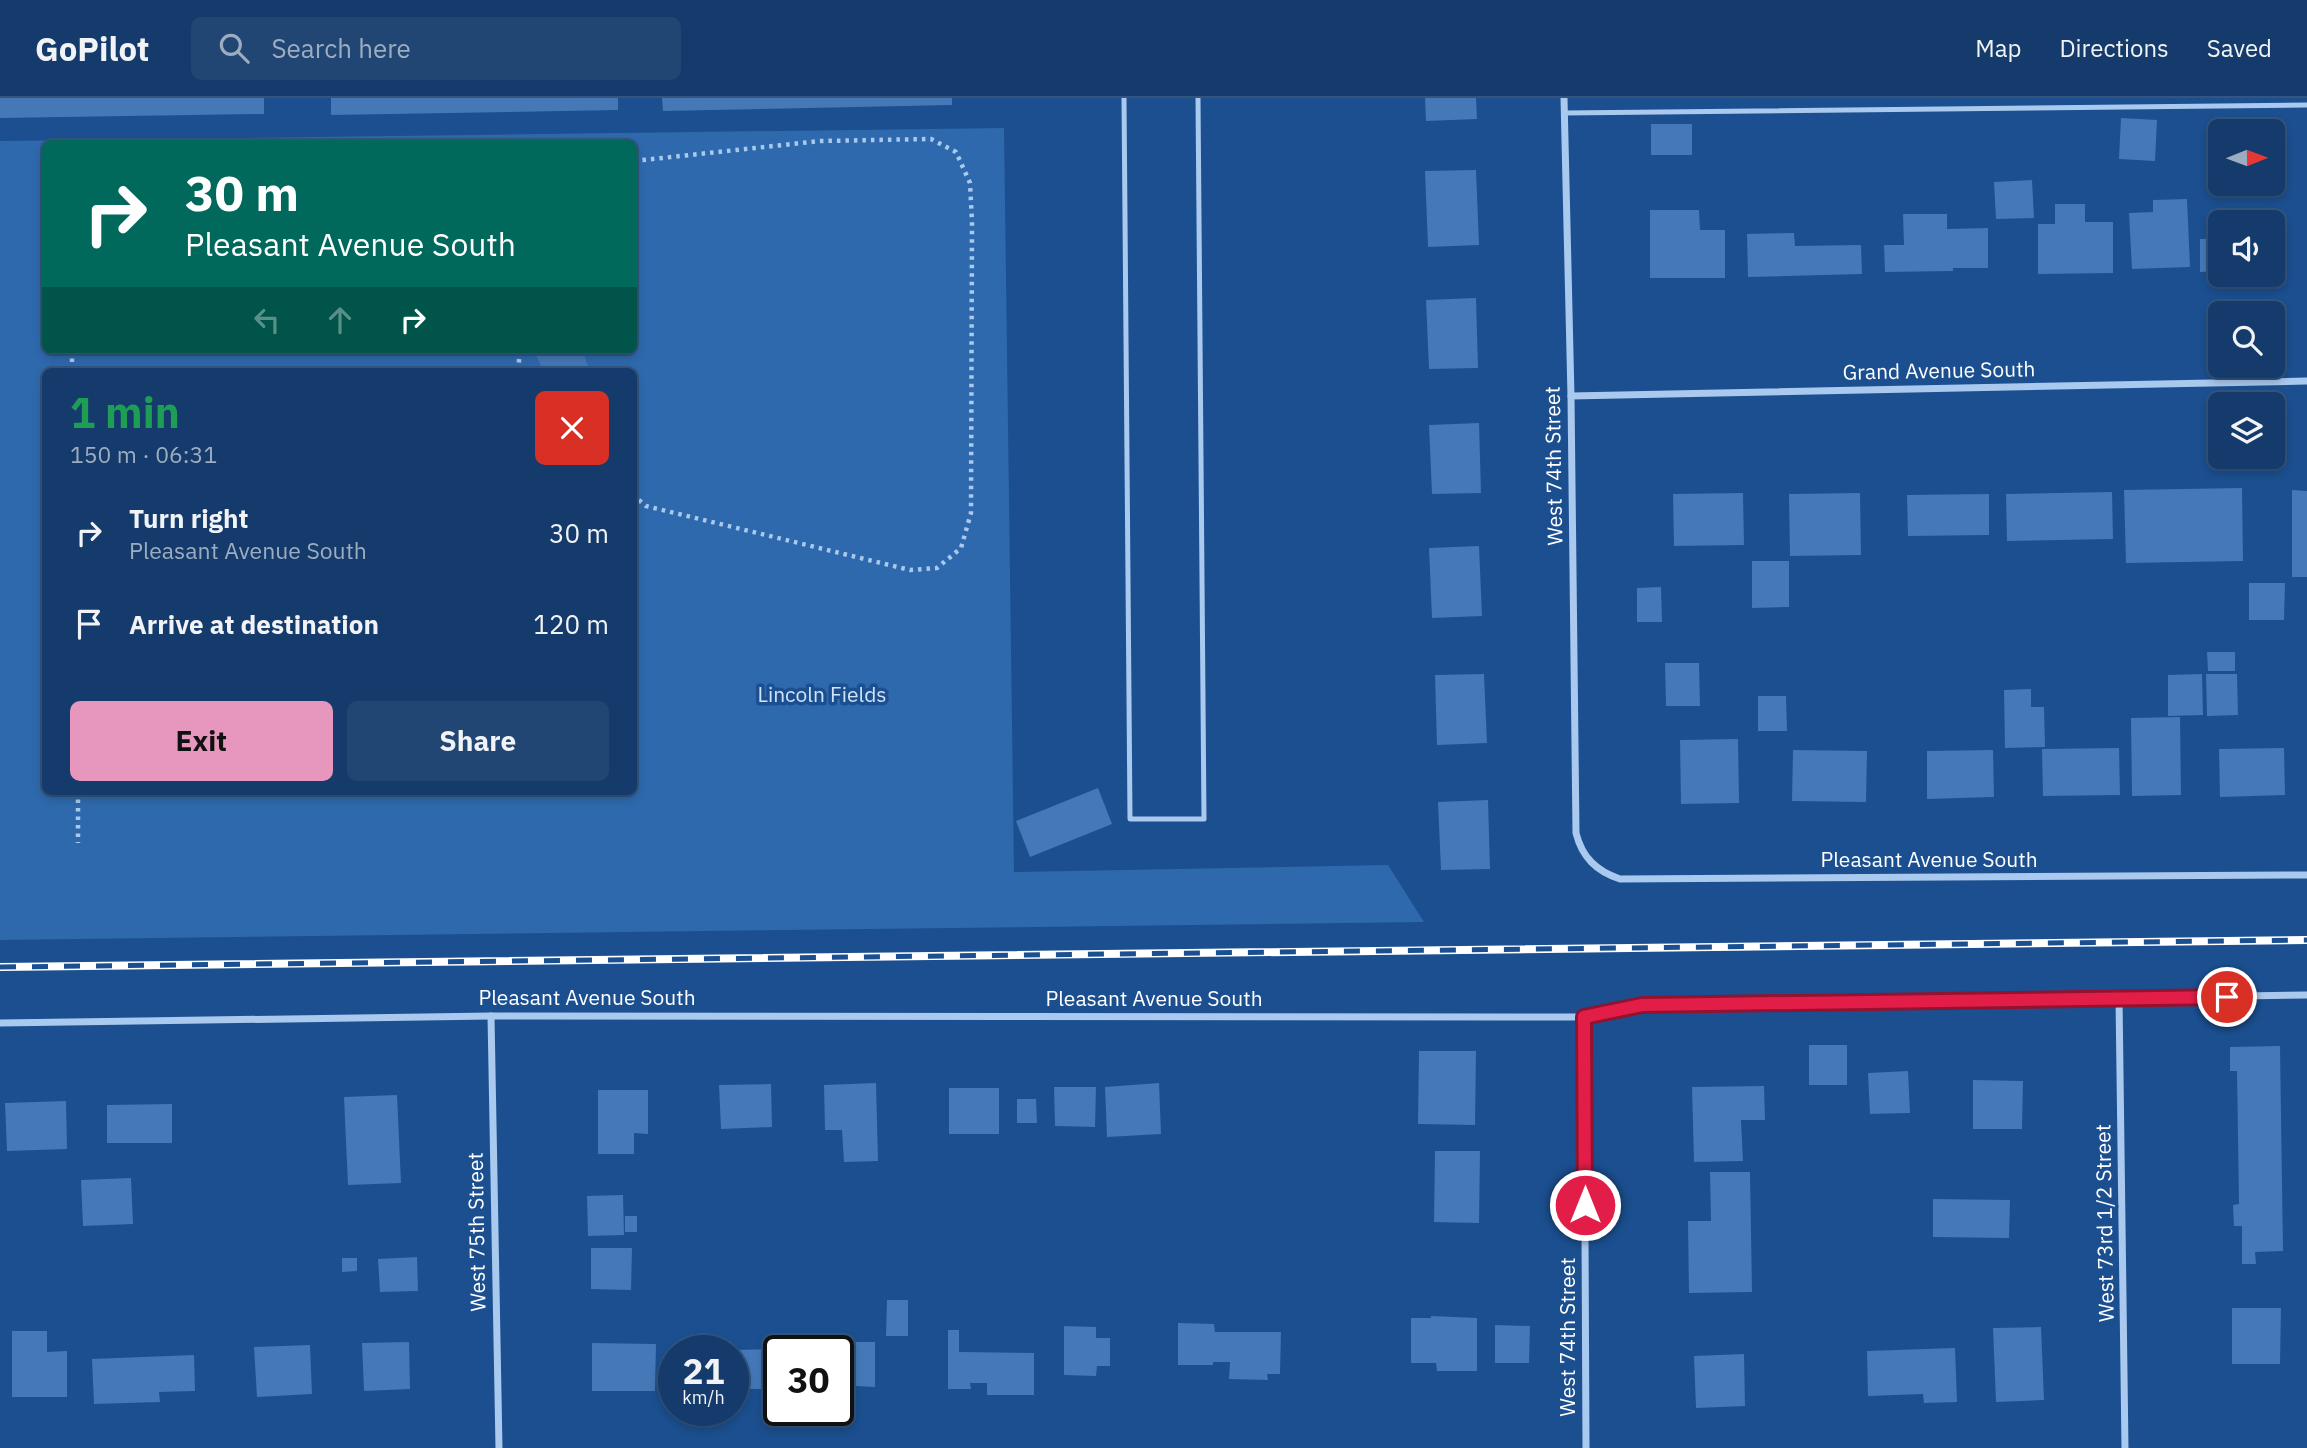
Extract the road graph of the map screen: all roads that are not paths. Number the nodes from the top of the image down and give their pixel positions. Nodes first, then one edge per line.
1 (1124, 98) edge
2 (1198, 98) edge
3 (1564, 98) edge
4 (2307, 105) edge
5 (1564, 113) junction
6 (2307, 381) edge
7 (1571, 396) junction
8 (1576, 833) joint
9 (2307, 875) edge
10 (2307, 995) edge
11 (2119, 998) junction
12 (491, 1016) junction
13 (1584, 1017) junction
14 (0, 1023) edge
15 (499, 1448) edge
16 (1586, 1448) edge
17 (2125, 1448) edge

1 - 2 lane
3 - 5 street, West 74th Street
4 - 5 lane
5 - 7 street, West 74th Street
6 - 7 street, Grand Avenue South
7 - 8 street, West 74th Street
8 - 9 street, Pleasant Avenue South
10 - 11 street, Pleasant Avenue South
11 - 13 street, Pleasant Avenue South
11 - 17 street, West 73rd 1/2 Street
12 - 13 street, Pleasant Avenue South
12 - 14 street, Pleasant Avenue South
12 - 15 street, West 75th Street
13 - 16 street, West 74th Street

